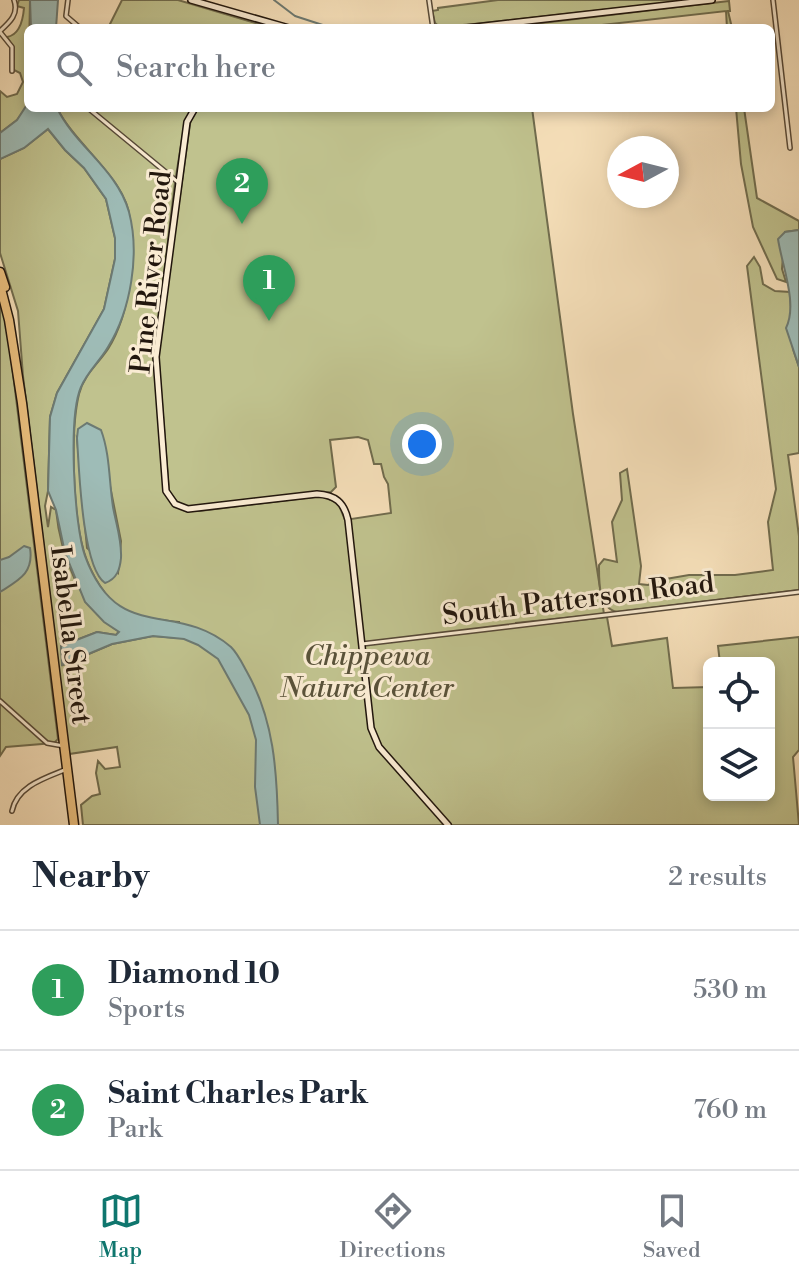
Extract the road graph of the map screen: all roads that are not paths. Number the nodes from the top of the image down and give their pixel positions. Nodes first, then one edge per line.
1 (14, 0) edge
2 (68, 0) edge
3 (191, 0) edge
4 (429, 0) edge
5 (712, 0) edge
6 (773, 0) edge
7 (75, 24) edge
8 (275, 24) edge
9 (432, 24) edge
10 (502, 24) edge
11 (0, 32) edge
12 (12, 71) dead end
13 (93, 112) edge
14 (193, 112) edge
15 (790, 148) dead end
16 (179, 183) junction
17 (0, 272) edge
18 (0, 285) edge
19 (22, 403) junction
20 (799, 592) edge
21 (361, 644) junction
22 (0, 701) edge
23 (64, 746) junction
24 (67, 769) junction
25 (12, 811) dead end
26 (74, 825) edge
27 (448, 825) edge

1 - 11 street
2 - 7 street
3 - 8 street
4 - 9 street
5 - 10 street
6 - 15 street
11 - 12 street
13 - 16 street
14 - 16 street, Pine River Road
16 - 21 street, Pine River Road
17 - 19 highway, Isabella Street
18 - 19 highway, Isabella Street
19 - 23 highway, Isabella Street
20 - 21 street, South Patterson Road
21 - 27 street
22 - 23 street
23 - 24 highway, Isabella Street
24 - 25 street
24 - 26 highway, Isabella Street

